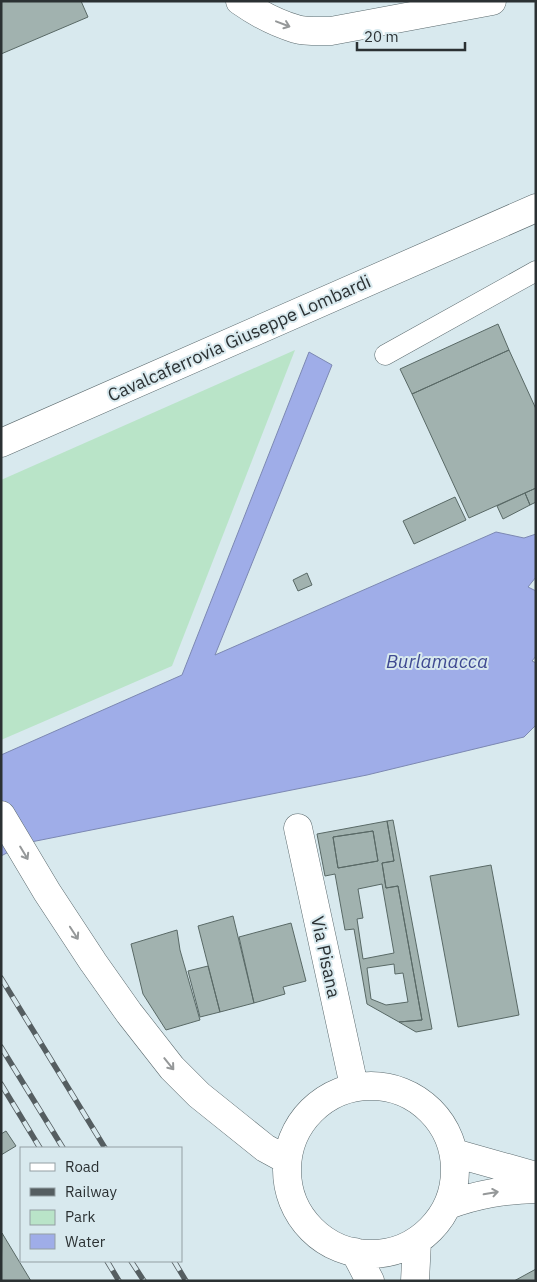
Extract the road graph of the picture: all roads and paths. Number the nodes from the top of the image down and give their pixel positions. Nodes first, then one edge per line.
1 (240, 1) edge
2 (492, 1) edge
3 (536, 208) edge
4 (536, 271) edge
5 (385, 355) dead end
6 (1, 443) edge
7 (1, 815) edge
8 (298, 828) dead end
9 (354, 1086) junction
10 (454, 1153) junction
11 (286, 1160) junction
12 (536, 1176) edge
13 (536, 1189) edge
14 (448, 1205) junction
15 (417, 1241) junction
16 (355, 1252) junction
17 (370, 1281) edge
18 (414, 1281) edge

1 -> 2 street
3 - 6 street, Cavalcaferrovia Giuseppe Lombardi
4 - 5 lane
7 -> 11 street
8 - 9 street, Via Pisana
9 - 10 street
9 - 11 street
10 - 12 street
10 - 14 street
11 - 16 street
14 -> 13 street
14 - 15 street
15 - 16 street
15 - 18 street
16 - 17 street

